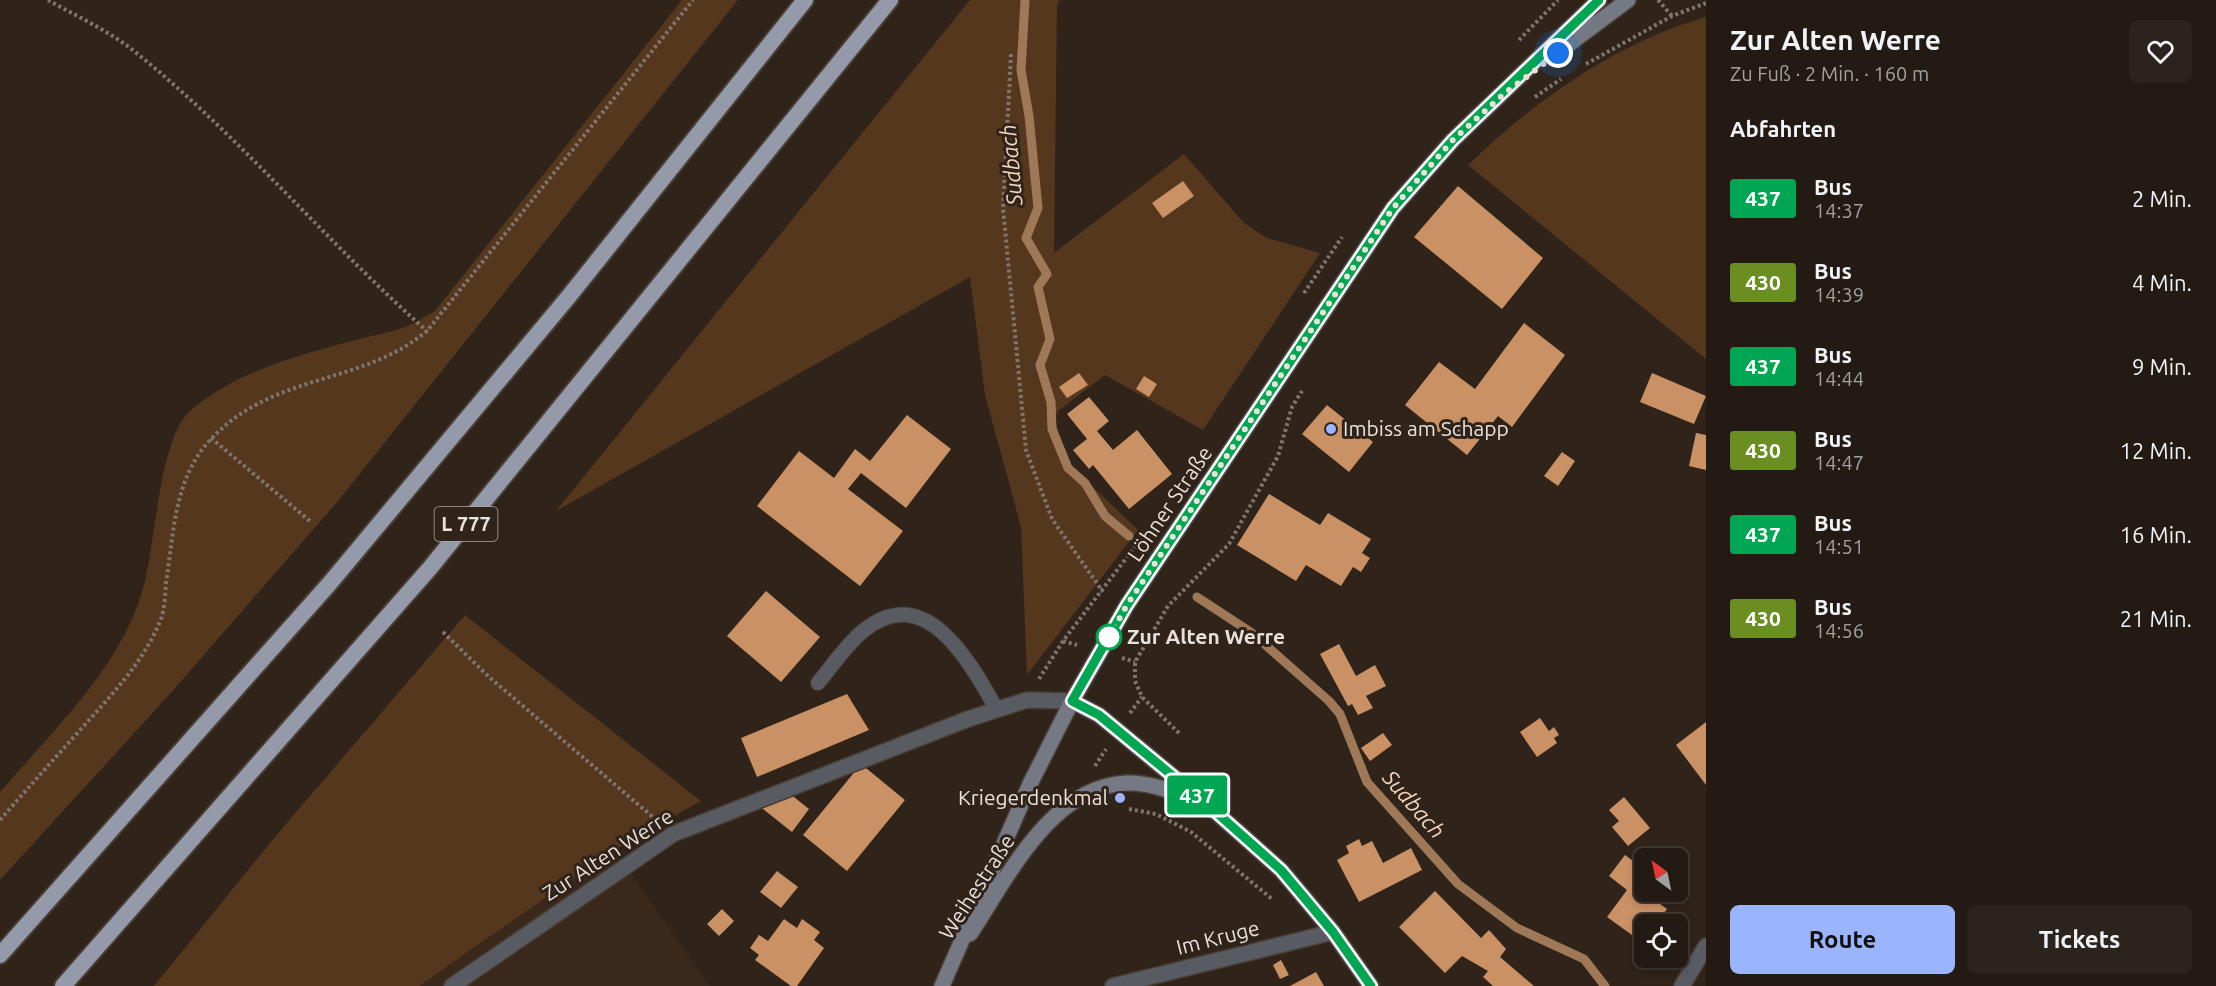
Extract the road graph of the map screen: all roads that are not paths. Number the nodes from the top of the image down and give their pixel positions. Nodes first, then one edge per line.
1 (805, 0) edge
2 (890, 0) edge
3 (1599, 0) edge
4 (1628, 0) edge
5 (1505, 93) junction
6 (818, 683) dead end
7 (1072, 701) junction
8 (997, 710) junction
9 (1208, 805) junction
10 (1333, 932) junction
11 (1706, 946) edge
12 (0, 955) edge
13 (944, 979) edge
14 (63, 986) edge
15 (452, 986) edge
16 (1113, 986) edge
17 (1371, 986) edge
18 (1682, 986) edge

1 - 12 highway
2 - 14 highway, L 777
3 - 5 main road, Löhner Straße
4 - 5 main road, Löhner Straße
5 - 7 main road, Löhner Straße
6 - 8 lane
7 - 8 street, Zur Alten Werre
7 - 9 main road, Weihestraße
7 - 13 main road, Löhner Straße
8 - 15 street, Zur Alten Werre
9 - 10 main road, Weihestraße
9 - 13 main road, Weihestraße
10 - 16 street, Im Kruge
10 - 17 main road, Weihestraße
11 - 18 street

